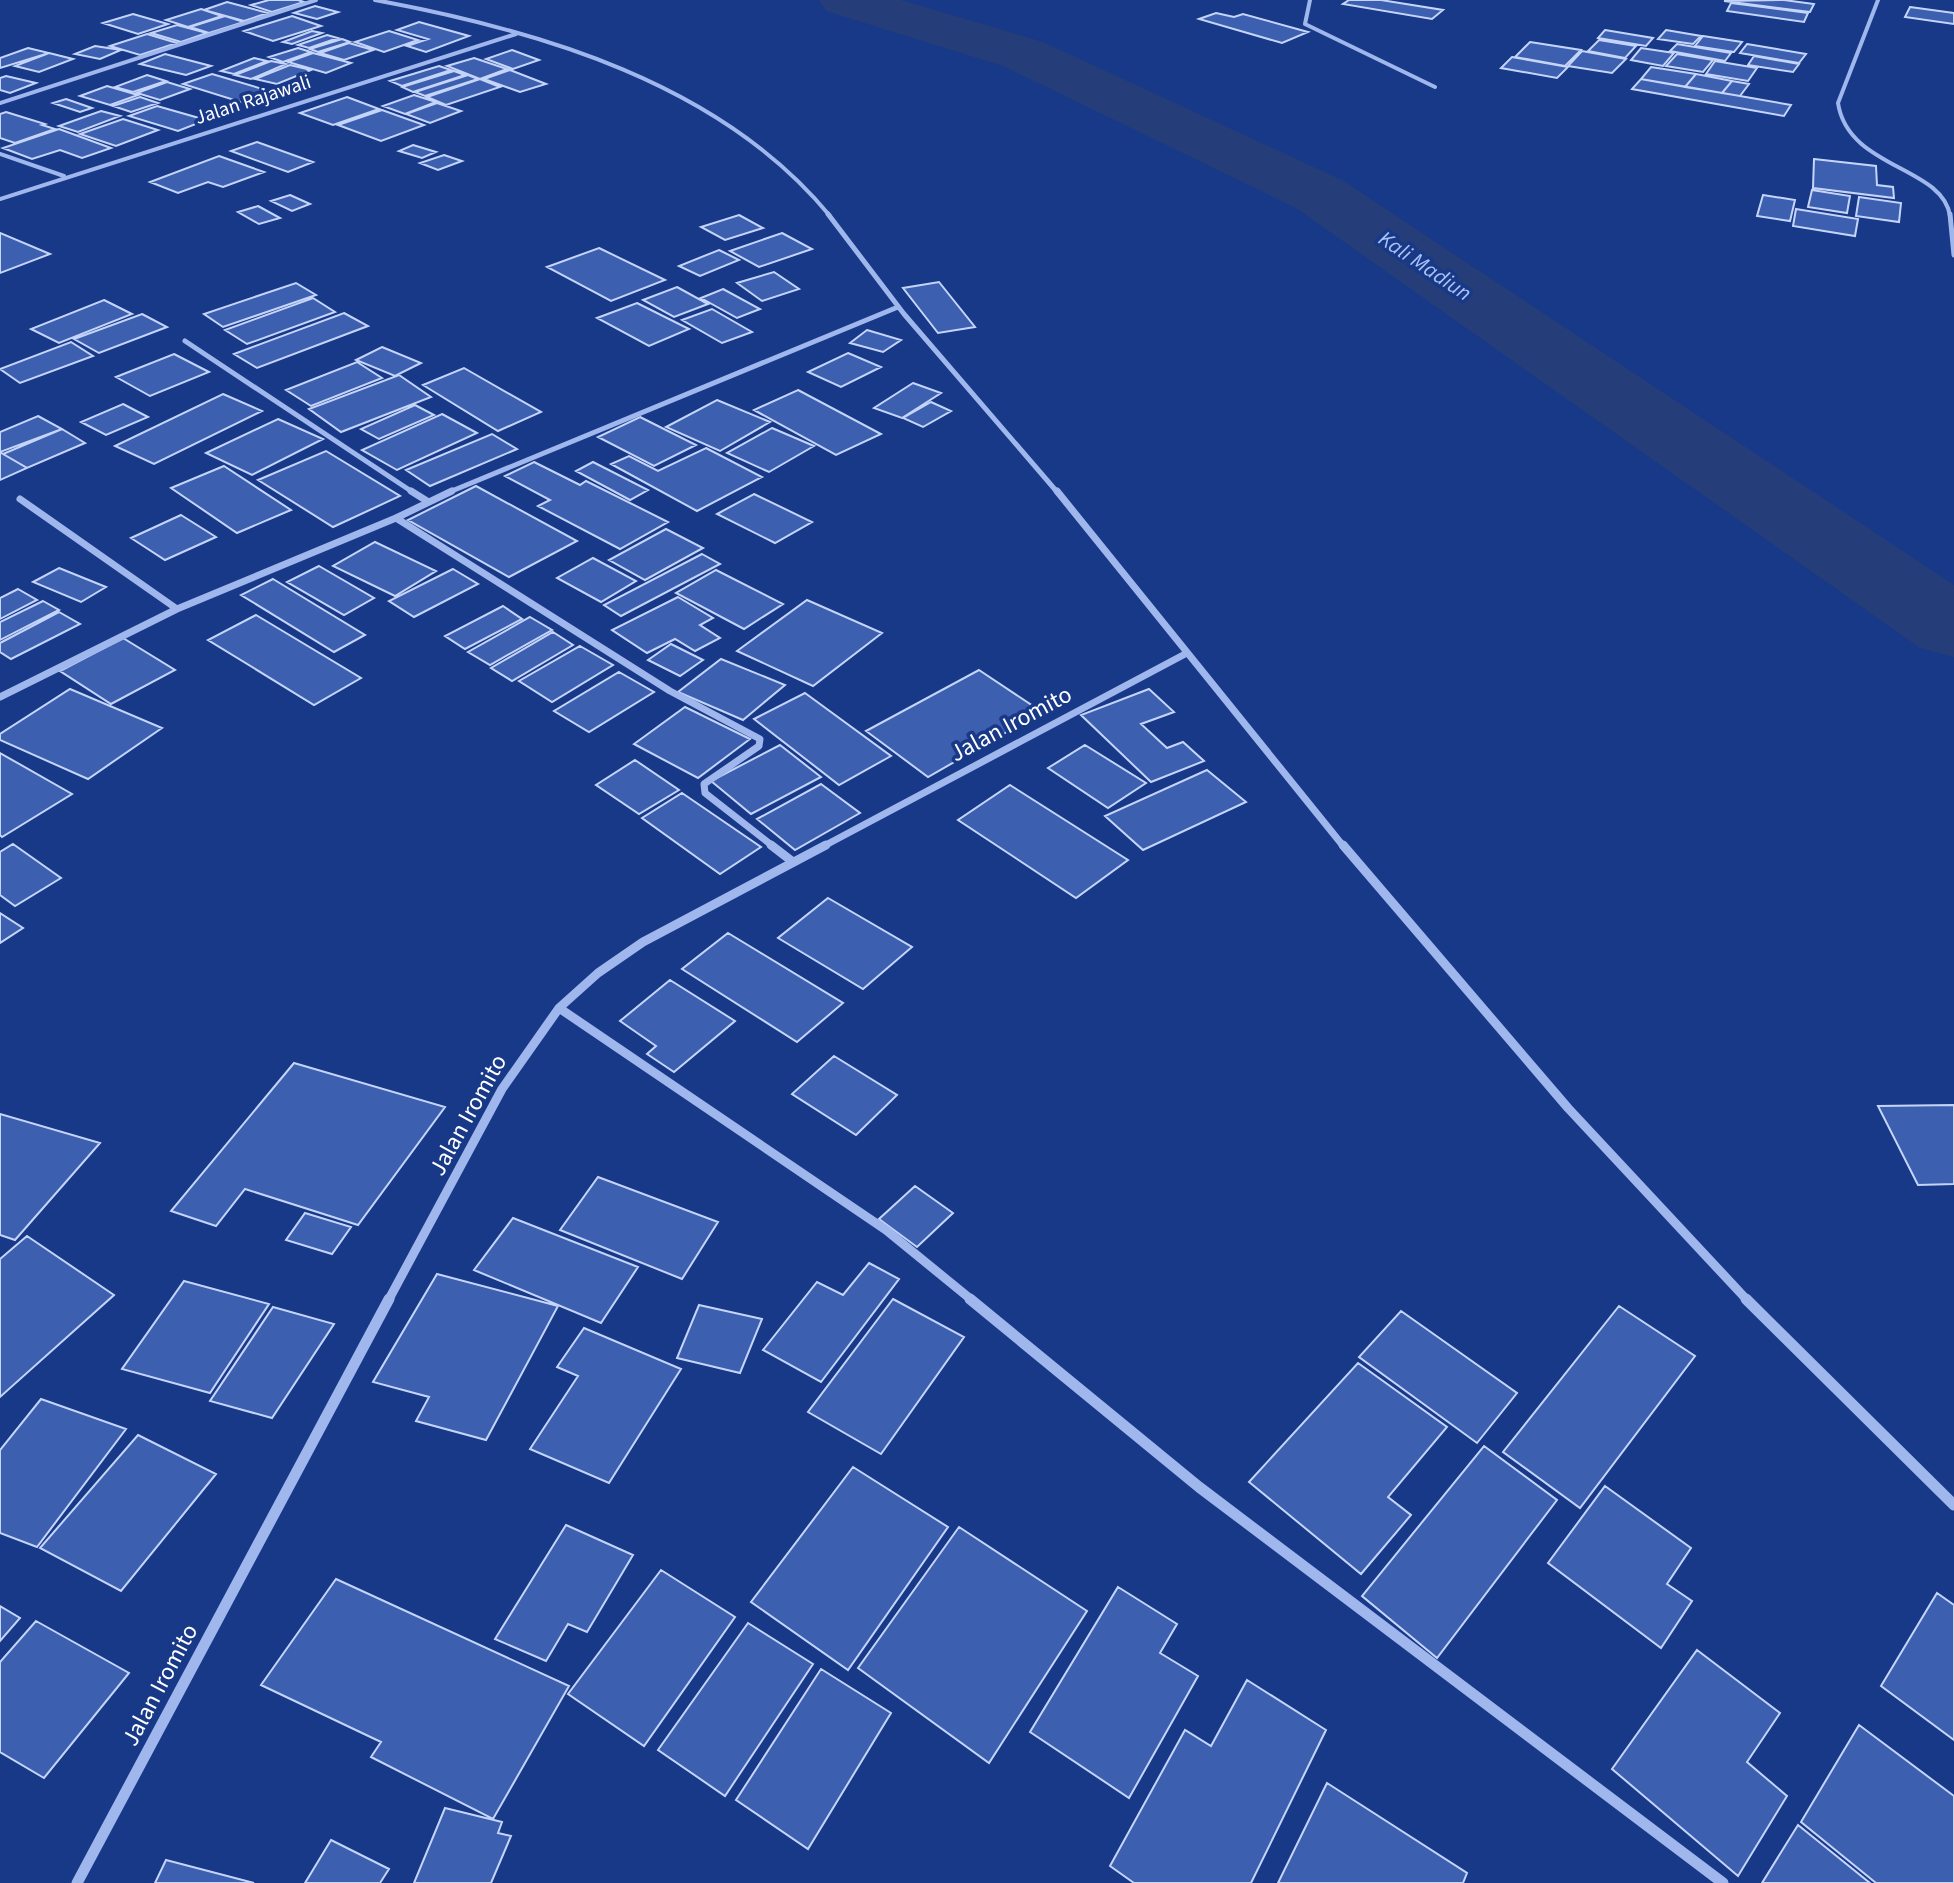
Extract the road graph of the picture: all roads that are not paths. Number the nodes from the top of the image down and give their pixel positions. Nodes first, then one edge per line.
1 (316, 0) edge
2 (375, 0) edge
3 (1310, 0) edge
4 (1878, 0) edge
5 (516, 34) junction
6 (1435, 87) dead end
7 (0, 103) edge
8 (0, 154) edge
9 (65, 177) junction
10 (0, 199) edge
11 (1954, 255) edge
12 (898, 307) junction
13 (185, 341) dead end
14 (20, 499) dead end
15 (427, 501) junction
16 (396, 518) junction
17 (177, 609) junction
18 (1187, 653) junction
19 (0, 697) edge
20 (793, 862) junction
21 (559, 1008) junction
22 (1954, 1505) edge
23 (77, 1883) edge
24 (1723, 1883) edge

1 - 7 street
2 - 5 street
3 - 6 street
4 - 11 street
5 - 9 street, Jalan Rajawali
5 - 12 street
8 - 9 street
9 - 10 street, Jalan Rajawali
12 - 15 street
12 - 18 street
13 - 15 street
14 - 17 street
15 - 16 street
16 - 17 street
16 - 20 street
17 - 19 street
18 - 20 street, Jalan Iromito
18 - 22 street
20 - 21 street, Jalan Iromito
21 - 23 street, Jalan Iromito
21 - 24 street

